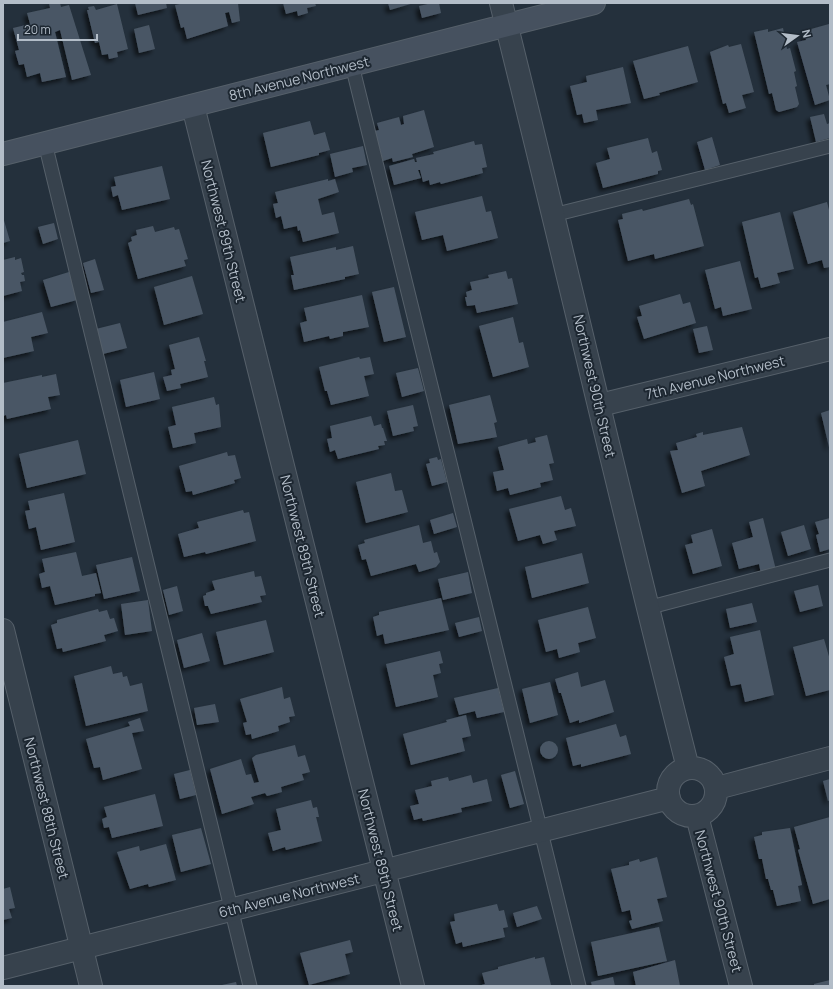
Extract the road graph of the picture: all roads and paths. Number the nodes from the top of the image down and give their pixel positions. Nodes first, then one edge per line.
1 (501, 3) edge
2 (594, 3) edge
3 (507, 25) junction
4 (352, 65) junction
5 (193, 106) junction
6 (45, 143) junction
7 (830, 146) edge
8 (3, 154) edge
9 (553, 215) junction
10 (830, 349) edge
11 (600, 406) junction
12 (830, 560) edge
13 (647, 608) junction
14 (3, 630) edge
15 (830, 758) edge
16 (688, 768) junction
17 (716, 788) junction
18 (669, 798) junction
19 (697, 816) junction
20 (540, 831) junction
21 (384, 871) junction
22 (230, 909) junction
23 (81, 946) junction
24 (3, 968) edge
25 (91, 986) edge
26 (250, 986) edge
27 (413, 986) edge
28 (579, 986) edge
29 (741, 986) edge

1 - 3 street, Northwest 90th Street
2 - 3 street, 8th Avenue Northwest
3 - 4 street, 8th Avenue Northwest
3 - 9 street, Northwest 90th Street
4 - 5 street, 8th Avenue Northwest
4 - 20 lane
5 - 6 street, 8th Avenue Northwest
5 - 21 street, Northwest 89th Street
6 - 8 street, 8th Avenue Northwest
6 - 22 lane
7 - 9 lane
9 - 11 street, Northwest 90th Street
10 - 11 street, 7th Avenue Northwest
11 - 13 street, Northwest 90th Street
12 - 13 lane
13 - 16 street, Northwest 90th Street
14 - 23 street, Northwest 88th Street
15 - 17 street
16 - 17 street
16 - 18 street
17 - 19 street
18 - 19 street
18 - 20 street, 6th Avenue Northwest
19 - 29 street, Northwest 90th Street
20 - 21 street, 6th Avenue Northwest
20 - 28 lane
21 - 22 street, 6th Avenue Northwest
21 - 27 street, Northwest 89th Street
22 - 23 street, 6th Avenue Northwest
22 - 26 lane
23 - 24 street, 6th Avenue Northwest
23 - 25 street, Northwest 88th Street

